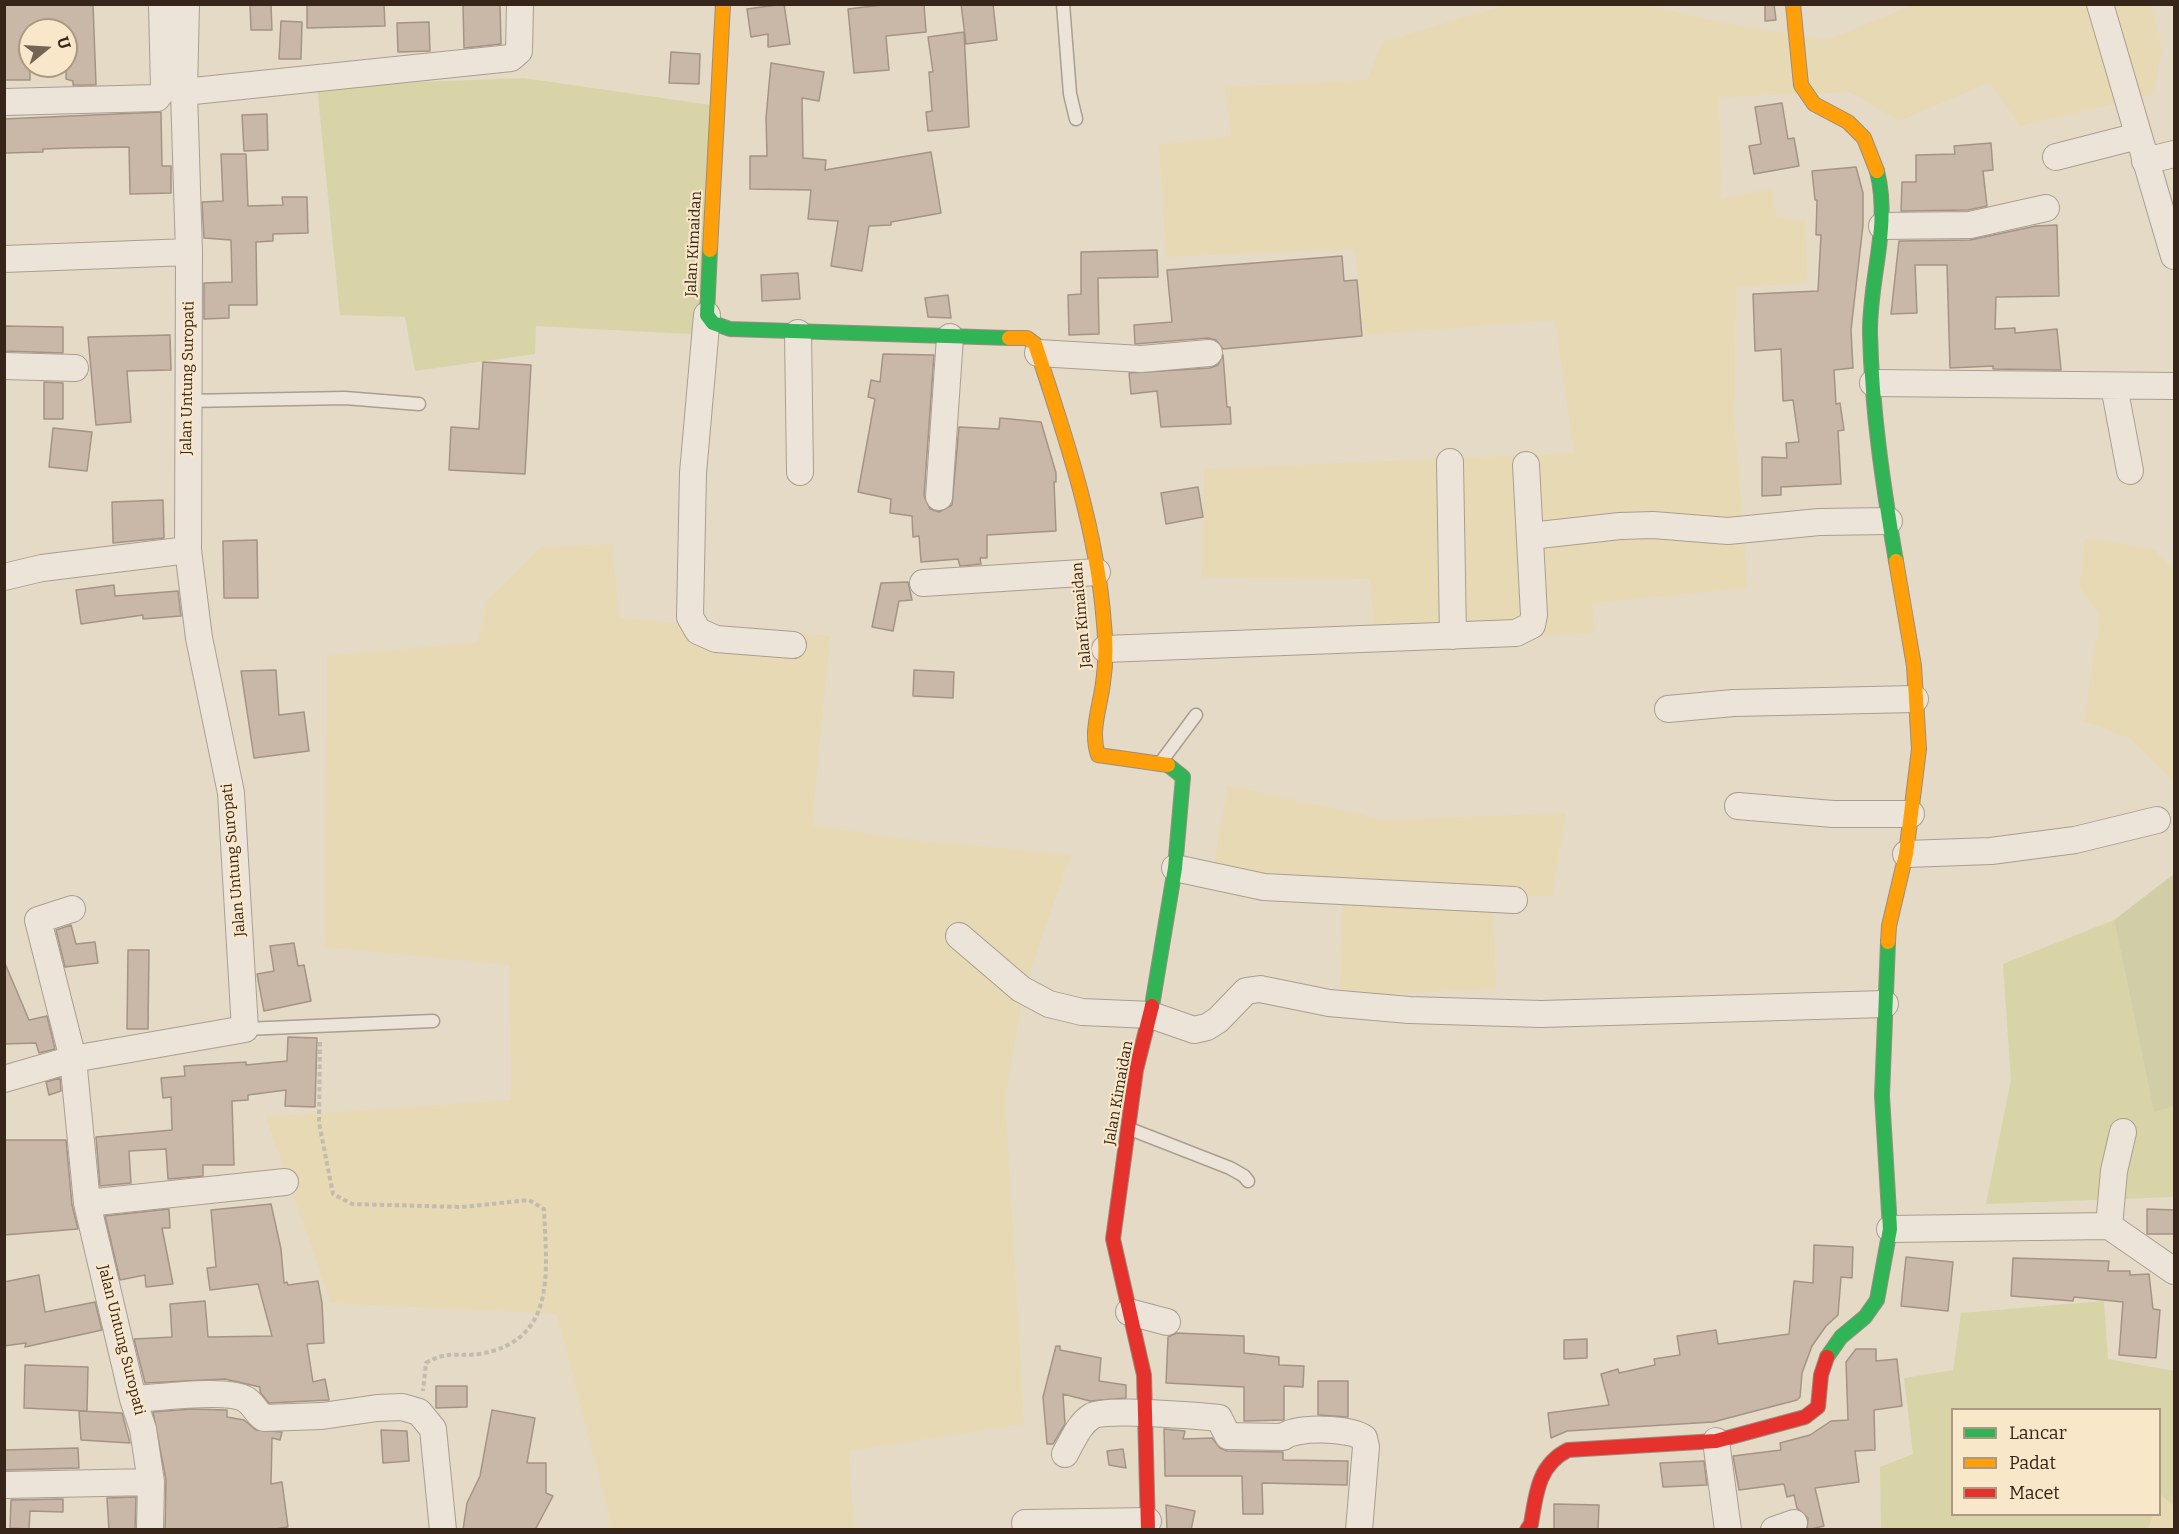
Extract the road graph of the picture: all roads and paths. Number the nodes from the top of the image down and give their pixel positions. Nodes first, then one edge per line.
1 (162, 4) edge
2 (186, 4) edge
3 (520, 4) edge
4 (723, 4) edge
5 (1063, 4) edge
6 (1793, 4) edge
7 (2100, 4) edge
8 (184, 92) junction
9 (4, 102) edge
10 (1076, 119) dead end
11 (2138, 136) junction
12 (2175, 154) edge
13 (2056, 157) dead end
14 (2145, 161) junction
15 (2046, 208) dead end
16 (1882, 226) junction
17 (2174, 250) edge
18 (189, 252) junction
19 (4, 259) edge
20 (707, 315) junction
21 (798, 333) junction
22 (950, 337) junction
23 (1038, 353) junction
24 (1209, 353) dead end
25 (4, 366) edge
26 (75, 368) dead end
27 (1872, 383) junction
28 (2114, 386) junction
29 (2175, 386) edge
30 (187, 401) junction
31 (419, 404) dead end
32 (1450, 462) dead end
33 (1526, 465) dead end
34 (2130, 471) dead end
35 (800, 472) dead end
36 (939, 497) dead end
37 (1889, 521) junction
38 (1530, 536) junction
39 (188, 550) junction
40 (1097, 572) junction
41 (4, 577) edge
42 (923, 583) dead end
43 (1453, 636) junction
44 (793, 645) dead end
45 (1105, 649) junction
46 (1915, 699) junction
47 (1668, 709) dead end
48 (1196, 715) dead end
49 (1159, 764) junction
50 (1737, 806) dead end
51 (1911, 814) junction
52 (2157, 820) dead end
53 (1906, 854) junction
54 (1175, 868) junction
55 (1514, 900) dead end
56 (72, 909) dead end
57 (959, 936) dead end
58 (1885, 1004) junction
59 (1150, 1015) junction
60 (433, 1021) dead end
61 (322, 1026) junction
62 (245, 1029) junction
63 (73, 1059) junction
64 (4, 1079) edge
65 (1128, 1128) junction
66 (2123, 1132) dead end
67 (1248, 1181) dead end
68 (285, 1182) dead end
69 (87, 1203) junction
70 (2109, 1226) junction
71 (1890, 1229) junction
72 (2175, 1271) edge
73 (1129, 1312) junction
74 (1167, 1322) dead end
75 (133, 1399) junction
76 (419, 1412) junction
77 (1144, 1415) junction
78 (1716, 1441) junction
79 (1065, 1454) dead end
80 (151, 1482) junction
81 (4, 1485) edge
82 (1025, 1523) dead end
83 (1148, 1526) edge
84 (1730, 1528) edge
85 (150, 1530) edge
86 (443, 1530) edge
87 (1359, 1530) edge
88 (1527, 1530) edge

1 - 9 street
2 - 8 street, Jalan Untung Suropati
3 - 8 street
4 - 20 street, Jalan Kimaidan
5 - 10 lane
6 - 16 street
7 - 11 street
8 - 18 street, Jalan Untung Suropati
11 - 13 street
11 - 14 street
12 - 14 street
14 - 17 street
15 - 16 street
16 - 27 street
18 - 19 street
18 - 30 street, Jalan Untung Suropati
20 - 21 street, Jalan Kimaidan
20 - 44 street
21 - 22 street, Jalan Kimaidan
21 - 35 street
22 - 23 street, Jalan Kimaidan
22 - 36 street
23 - 24 street
23 - 40 street, Jalan Kimaidan
25 - 26 street
27 - 28 street
27 - 37 street
28 - 29 street
28 - 34 street
30 - 31 lane
30 - 39 street, Jalan Untung Suropati
32 - 43 street
33 - 38 street
37 - 38 street
37 - 46 street
38 - 43 street
39 - 41 street
39 - 62 street, Jalan Untung Suropati
40 - 42 street
40 - 45 street, Jalan Kimaidan
43 - 45 street
45 - 49 street, Jalan Kimaidan
46 - 47 street
46 - 51 street
48 - 49 lane
49 - 54 street, Jalan Kimaidan
50 - 51 street
51 - 53 street
52 - 53 street
53 - 58 street
54 - 55 street
54 - 59 street, Jalan Kimaidan
56 - 63 street, Jalan Untung Suropati
57 - 59 street
58 - 59 street
58 - 71 street
59 - 65 street, Jalan Kimaidan
60 - 61 lane
61 - 62 lane
61 - 76 path
62 - 63 street
63 - 64 street
63 - 69 street, Jalan Untung Suropati
65 - 67 lane
65 - 73 street, Jalan Kimaidan
66 - 70 street
68 - 69 street
69 - 75 street, Jalan Untung Suropati
70 - 71 street
70 - 72 street
71 - 78 street
73 - 74 street
73 - 77 street, Jalan Kimaidan
75 - 76 street
75 - 80 street, Jalan Untung Suropati
76 - 86 street
77 - 79 street
77 - 83 street, Jalan Kimaidan
77 - 87 street
78 - 84 street
78 - 88 street
80 - 81 street
80 - 85 street, Jalan Untung Suropati
82 - 83 street

